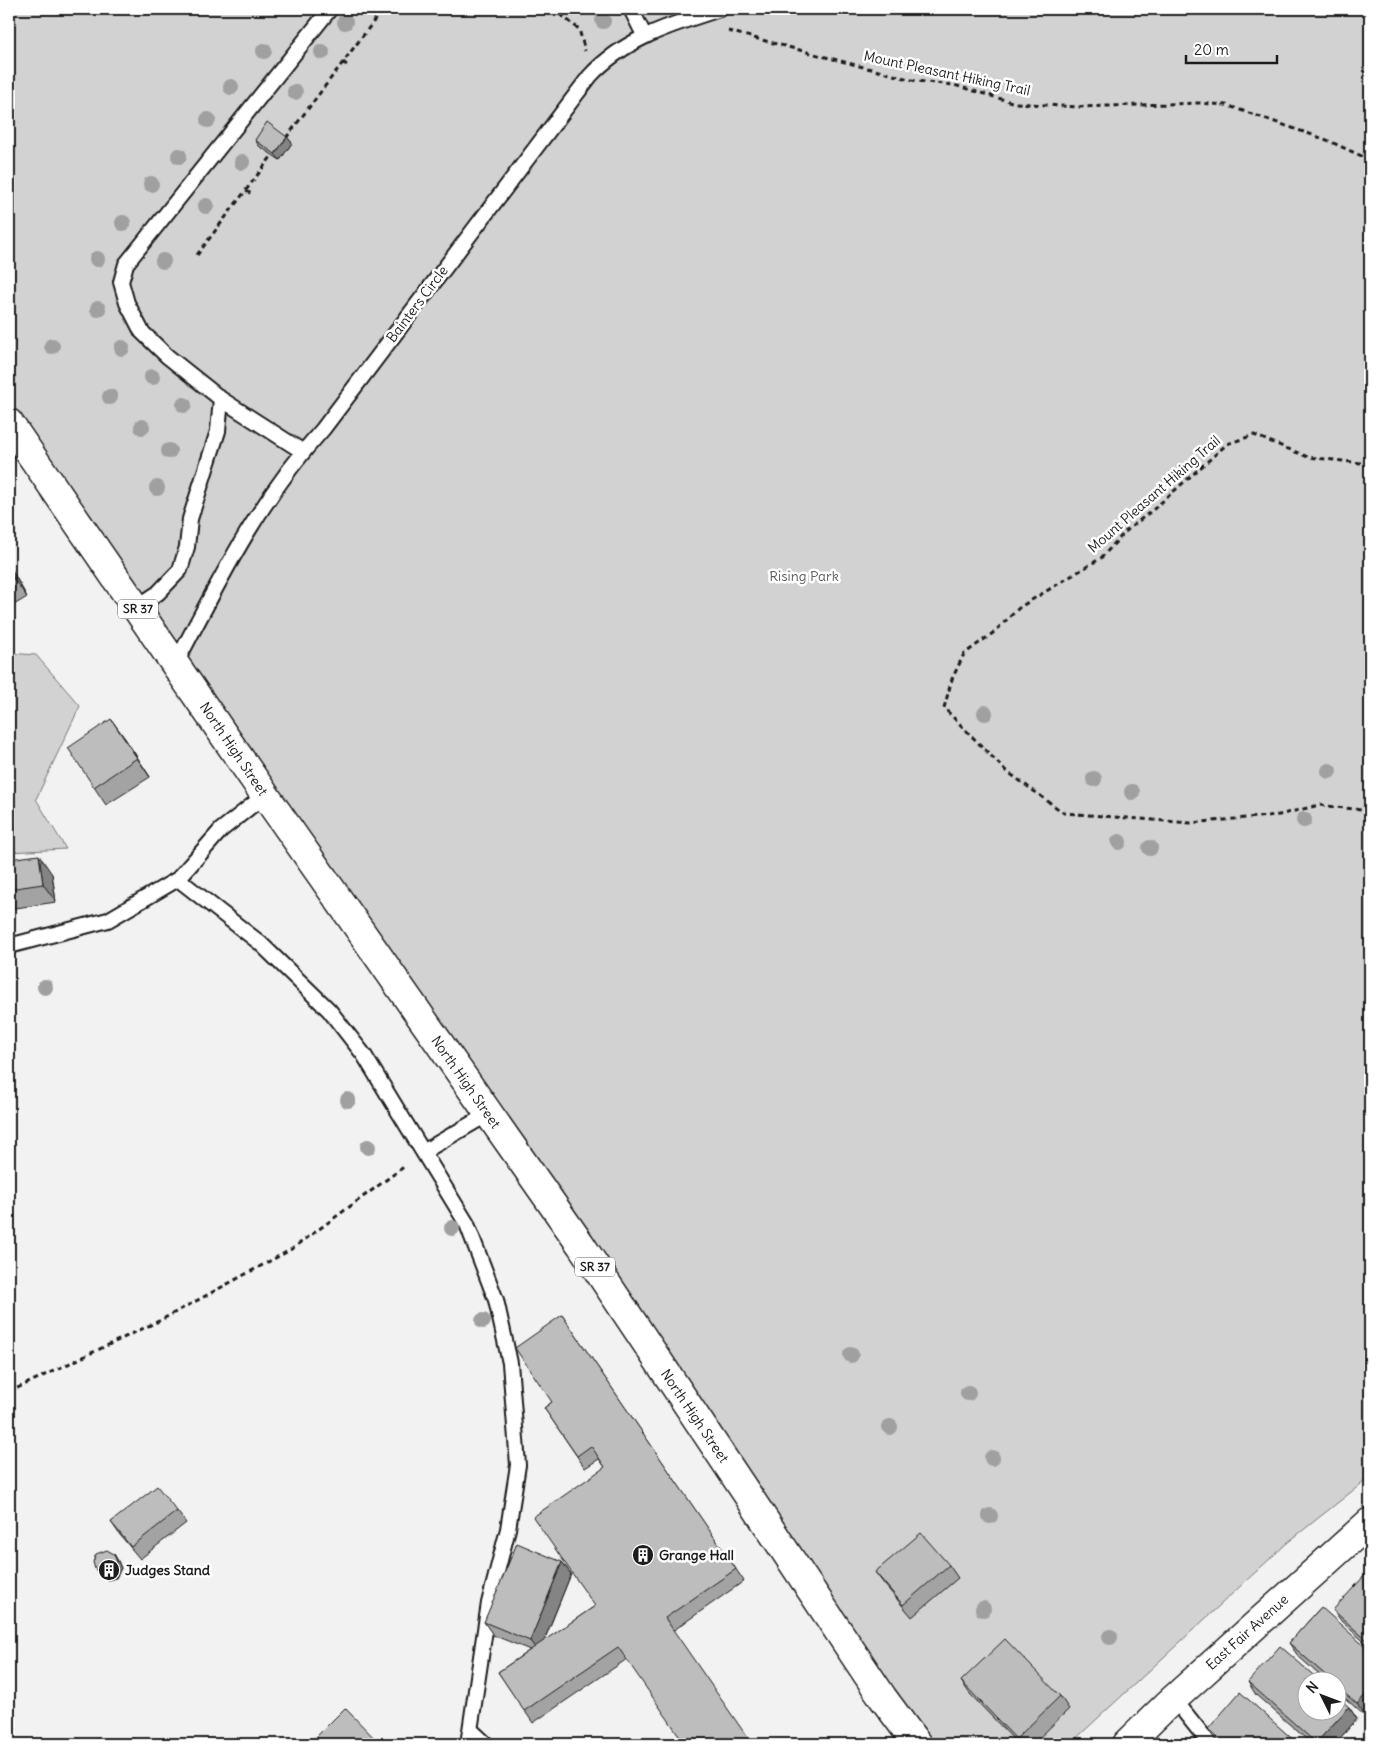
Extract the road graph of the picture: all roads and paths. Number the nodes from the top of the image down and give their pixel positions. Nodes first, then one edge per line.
1 (330, 9) edge
2 (383, 9) edge
3 (553, 9) edge
4 (631, 9) edge
5 (720, 9) edge
6 (696, 17) junction
7 (644, 35) junction
8 (343, 62) junction
9 (350, 67) dead end
10 (590, 76) junction
11 (1370, 160) edge
12 (246, 191) junction
13 (254, 195) dead end
14 (197, 255) dead end
15 (221, 399) junction
16 (9, 424) edge
17 (302, 451) junction
18 (1370, 464) edge
19 (137, 607) junction
20 (176, 663) junction
21 (265, 796) junction
22 (1370, 811) edge
23 (178, 879) junction
24 (9, 946) edge
25 (488, 1114) junction
26 (423, 1152) junction
27 (9, 1392) edge
28 (1370, 1522) edge
29 (1174, 1699) junction
30 (471, 1730) junction
31 (468, 1744) edge
32 (486, 1744) edge
33 (917, 1744) edge
34 (1127, 1744) edge
35 (1210, 1744) edge

1 - 15 lane
2 - 8 path
3 - 10 path
4 - 7 lane
5 - 6 lane, Bainters Circle
6 - 7 lane, Bainters Circle
6 - 11 path, Mount Pleasant Hiking Trail
7 - 10 lane, Bainters Circle
8 - 9 path
8 - 12 path
10 - 17 lane, Bainters Circle
12 - 13 path
12 - 14 path
15 - 17 lane
15 - 19 lane
16 - 19 main road, North High Street / SR 37
17 - 20 lane, Bainters Circle
18 - 22 path, Mount Pleasant Hiking Trail
19 - 20 main road, North High Street / SR 37
20 - 21 main road, North High Street / SR 37
21 - 23 lane
21 - 25 main road, North High Street / SR 37
23 - 24 lane
23 - 26 lane
25 - 26 lane
25 - 33 main road, North High Street / SR 37
26 - 27 path
26 - 30 lane
28 - 29 main road, East Fair Avenue
29 - 34 main road, East Fair Avenue
29 - 35 lane
30 - 31 lane
30 - 32 lane

